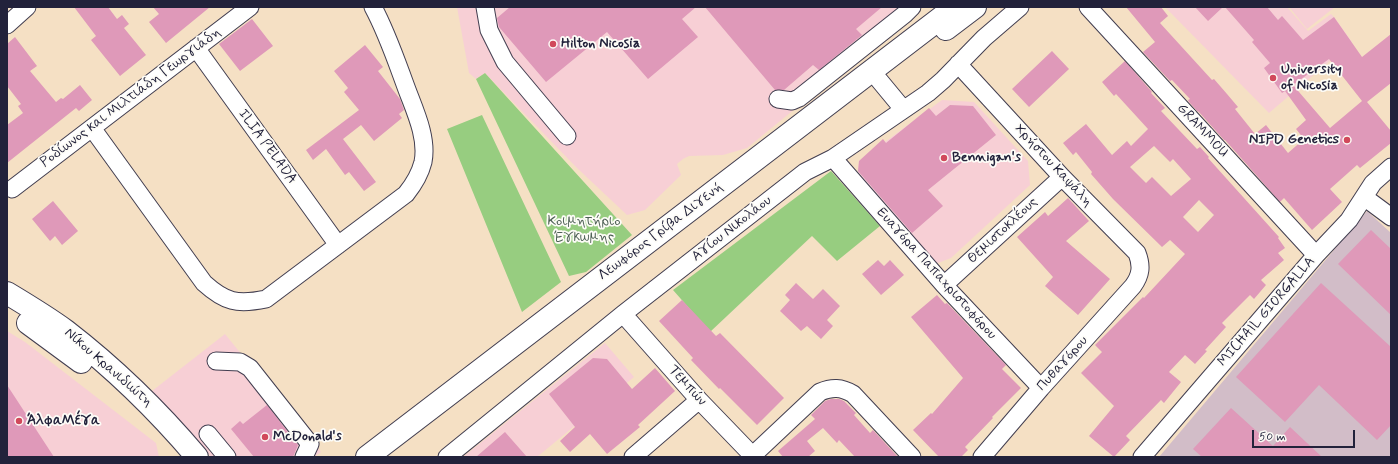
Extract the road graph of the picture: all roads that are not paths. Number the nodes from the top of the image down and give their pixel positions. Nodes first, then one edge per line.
1 (27, 7) edge
2 (250, 7) edge
3 (373, 7) edge
4 (485, 7) edge
5 (912, 7) edge
6 (955, 7) edge
7 (975, 7) edge
8 (1020, 7) edge
9 (1088, 7) edge
10 (7, 25) edge
11 (196, 48) junction
12 (958, 64) junction
13 (879, 80) junction
14 (778, 99) dead end
15 (903, 109) junction
16 (92, 128) junction
17 (567, 136) dead end
18 (833, 158) junction
19 (1391, 167) edge
20 (1062, 177) junction
21 (12, 189) dead end
22 (1364, 197) junction
23 (1391, 216) edge
24 (338, 245) junction
25 (1316, 255) junction
26 (1141, 270) joint
27 (944, 285) junction
28 (7, 293) edge
29 (7, 311) edge
30 (623, 314) junction
31 (216, 361) dead end
32 (1041, 388) junction
33 (699, 400) junction
34 (208, 434) dead end
35 (753, 456) edge
36 (180, 457) edge
37 (197, 457) edge
38 (227, 457) edge
39 (304, 457) edge
40 (367, 457) edge
41 (392, 457) edge
42 (447, 457) edge
43 (633, 457) edge
44 (912, 457) edge
45 (982, 457) edge
46 (1142, 457) edge

1 - 10 street
2 - 11 street, Ροδίωνος και Μιλτιάδη Γεωργιάδη
3 - 24 street
4 - 17 street
5 - 14 street
6 - 40 main road, Λεωφόρος Γρίβα Διγενή
7 - 13 main road, Λεωφόρος Γρίβα Διγενή
8 - 12 street, Αγίου Νικολάου
9 - 25 street, GRAMMOU
11 - 16 street, Ροδίωνος και Μιλτιάδη Γεωργιάδη
11 - 24 street, ILIA PELADA
12 - 15 street, Αγίου Νικολάου
12 - 20 street, Χρήστου Καψάλη
13 - 15 street
13 - 41 main road, Λεωφόρος Γρίβα Διγενή
15 - 18 street, Αγίου Νικολάου
16 - 21 street, Ροδίωνος και Μιλτιάδη Γεωργιάδη
16 - 24 street
18 - 27 street, Ευαγόρα Παπαχριστοφόρου
18 - 30 street, Αγίου Νικολάου
19 - 22 street, MICHAIL GIORGALLA
20 - 26 street, Χρήστου Καψάλη
20 - 27 street, Θεμιστοκλέους
22 - 23 street
22 - 25 street, MICHAIL GIORGALLA
25 - 46 street, MICHAIL GIORGALLA
26 - 32 street, Πυθαγόρου
27 - 32 street, Ευαγόρα Παπαχριστοφόρου
28 - 37 main road, Νίκου Κρανιδιώτη
29 - 36 main road, Νίκου Κρανιδιώτη
30 - 33 street, Τεμπών
30 - 42 street, Αγίου Νικολάου
31 - 39 street
32 - 45 street, Πυθαγόρου
33 - 35 street, Τεμπών
33 - 43 street
34 - 38 street
35 - 44 street

